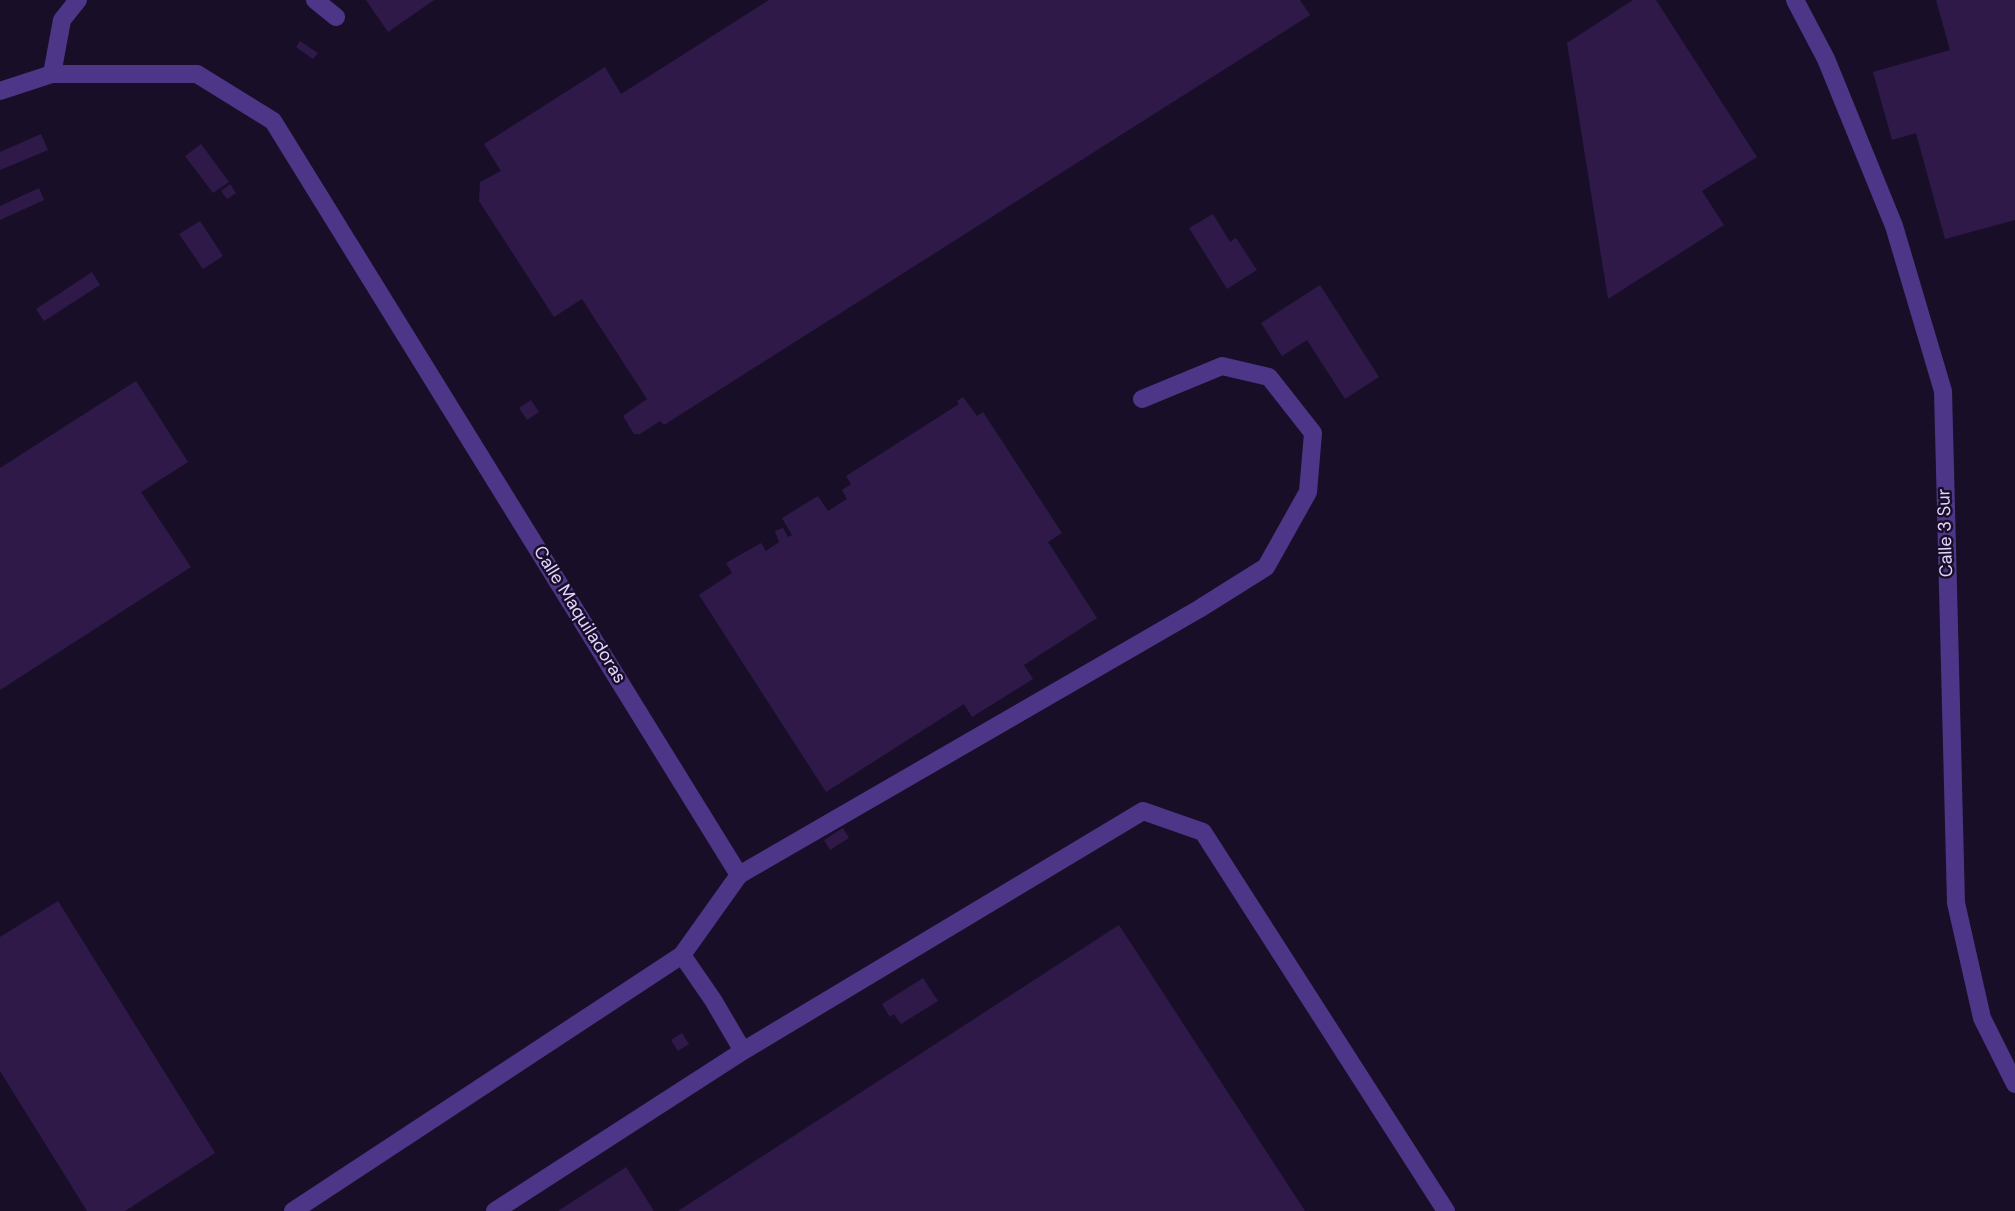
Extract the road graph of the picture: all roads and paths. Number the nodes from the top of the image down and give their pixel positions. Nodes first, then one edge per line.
1 (78, 0) edge
2 (315, 0) edge
3 (1795, 0) edge
4 (336, 17) dead end
5 (52, 74) junction
6 (0, 91) edge
7 (1142, 399) dead end
8 (739, 875) junction
9 (682, 956) junction
10 (743, 1051) junction
11 (2015, 1084) edge
12 (293, 1211) edge
13 (495, 1211) edge
14 (1446, 1211) edge

1 - 5 street
2 - 4 street
3 - 11 street, Calle 3 Sur
5 - 6 street, Calle Maquiladoras
5 - 8 street, Calle Maquiladoras
7 - 8 street
8 - 9 street
9 - 10 street
9 - 12 street
10 - 13 street
10 - 14 street

